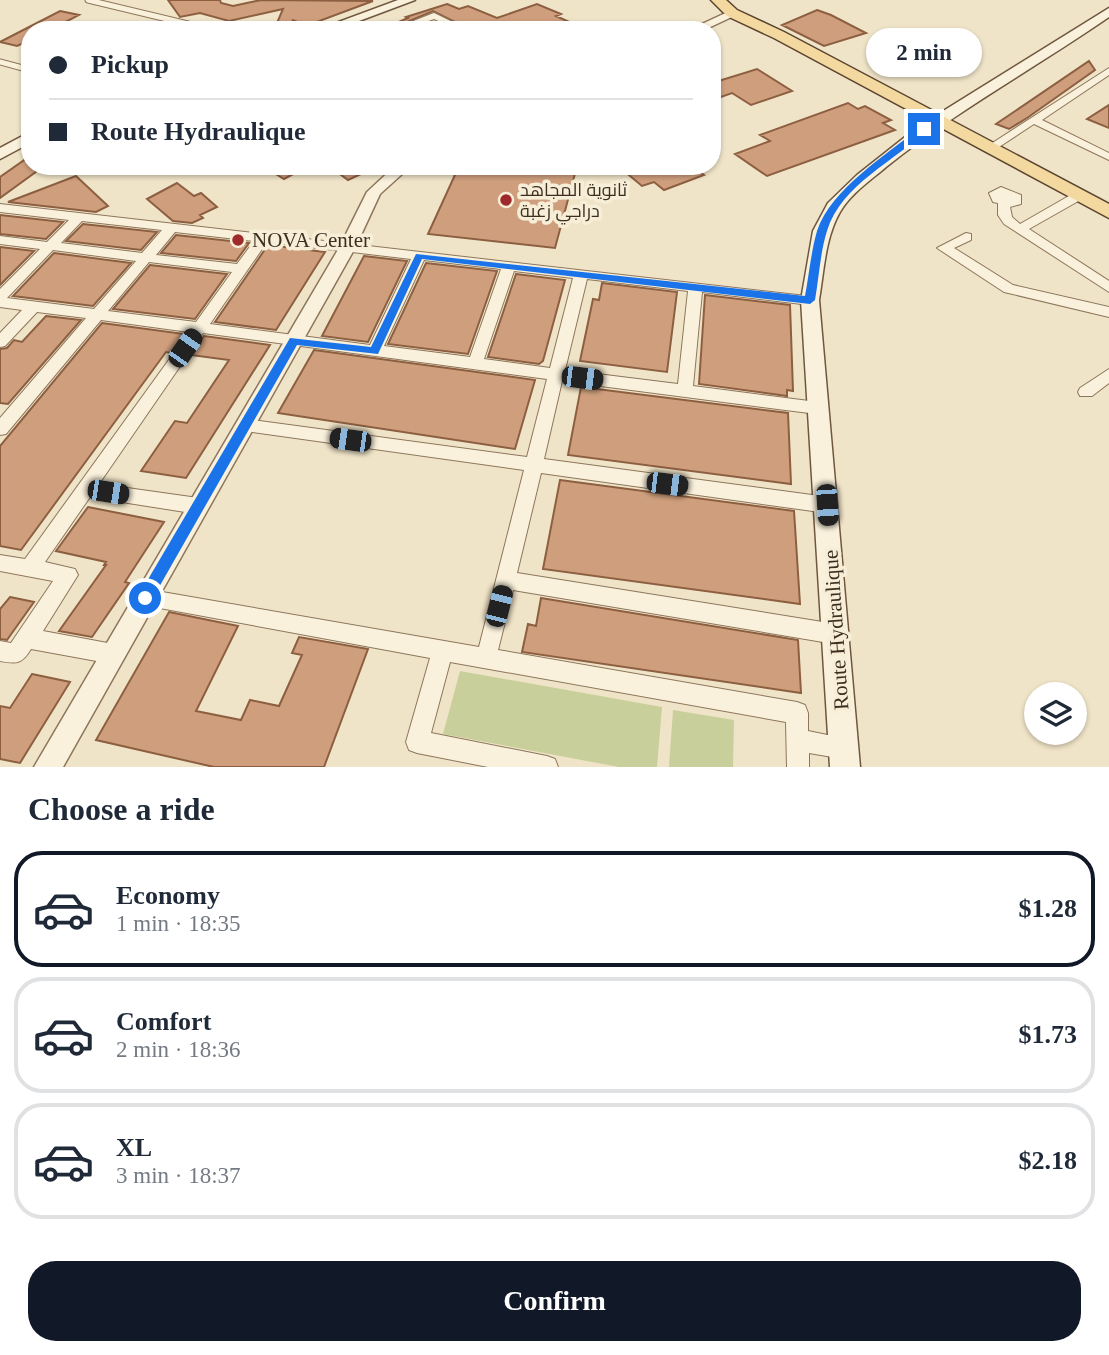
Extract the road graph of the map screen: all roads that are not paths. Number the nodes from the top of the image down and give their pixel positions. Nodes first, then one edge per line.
1 (88, 0) edge
2 (117, 0) edge
3 (410, 0) edge
4 (718, 0) edge
5 (107, 5) junction
6 (1109, 12) edge
7 (732, 13) junction
8 (174, 21) edge
9 (349, 21) edge
10 (420, 21) edge
11 (445, 21) edge
12 (714, 21) edge
13 (0, 62) edge
14 (21, 68) edge
15 (1109, 71) edge
16 (1103, 80) edge
17 (1034, 120) junction
18 (940, 121) junction
19 (21, 141) edge
20 (989, 149) junction
21 (0, 154) edge
22 (1109, 157) edge
23 (394, 175) edge
24 (1078, 197) junction
25 (1004, 202) dead end
26 (0, 208) edge
27 (1109, 212) edge
28 (79, 217) junction
29 (171, 228) junction
30 (1020, 229) junction
31 (966, 237) dead end
32 (263, 238) junction
33 (0, 240) edge
34 (51, 246) junction
35 (347, 248) junction
36 (419, 256) junction
37 (146, 257) junction
38 (509, 266) junction
39 (241, 269) junction
40 (581, 274) junction
41 (695, 287) junction
42 (1109, 287) edge
43 (0, 297) edge
44 (810, 300) junction
45 (0, 302) edge
46 (33, 307) junction
47 (1109, 312) edge
48 (97, 315) junction
49 (199, 328) junction
50 (294, 341) junction
51 (0, 342) edge
52 (374, 351) junction
53 (475, 364) junction
54 (556, 375) junction
55 (1109, 375) edge
56 (685, 391) junction
57 (1086, 392) dead end
58 (817, 408) junction
59 (6, 414) edge
60 (245, 425) junction
61 (0, 429) edge
62 (534, 467) junction
63 (86, 489) junction
64 (827, 505) junction
65 (198, 506) junction
66 (0, 563) edge
67 (30, 568) junction
68 (506, 580) junction
69 (145, 598) junction
70 (835, 634) junction
71 (26, 638) junction
72 (0, 650) edge
73 (443, 650) junction
74 (113, 654) junction
75 (486, 658) junction
76 (798, 740) junction
77 (845, 758) edge
78 (48, 767) edge
79 (547, 767) edge
80 (798, 767) edge

1 - 5 lane
2 - 5 lane
3 - 9 main road
4 - 7 main road
5 - 8 lane
6 - 18 main road, Route Hydraulique
7 - 12 street
7 - 18 main road
10 - 11 street
13 - 14 lane
15 - 16 street
16 - 17 street
17 - 20 street
17 - 22 street
18 - 20 main road
18 - 44 main road, Route Hydraulique
19 - 21 main road
20 - 24 main road
23 - 35 street
24 - 27 main road
24 - 30 street
25 - 30 street
26 - 28 street
28 - 29 street
28 - 34 street
29 - 32 street
29 - 37 street
30 - 42 street
31 - 47 street
32 - 35 street
32 - 39 street
33 - 34 street
34 - 37 street
34 - 43 street
35 - 36 street
35 - 50 street
36 - 38 street
36 - 52 street
37 - 39 street
37 - 48 street
38 - 40 street
38 - 53 street
39 - 49 street
40 - 41 street
40 - 54 street
41 - 44 street
41 - 56 street
44 - 58 main road, Route Hydraulique
45 - 46 street
46 - 48 street
46 - 51 street
48 - 49 street
48 - 59 street
49 - 50 street
49 - 63 street
50 - 52 street
50 - 60 street
52 - 53 street
53 - 54 street
54 - 56 street
54 - 62 street
55 - 57 street
56 - 58 street
58 - 64 main road, Route Hydraulique
59 - 61 street
60 - 62 street
60 - 65 street
62 - 64 street
62 - 68 street
63 - 65 street
63 - 67 street
64 - 70 main road, Route Hydraulique
65 - 69 street
66 - 67 street
67 - 71 street
68 - 70 street
68 - 75 street
69 - 73 street
69 - 74 street
70 - 77 main road, Route Hydraulique
71 - 72 street
71 - 74 street
73 - 75 street
73 - 79 street
74 - 78 street
75 - 76 street
76 - 77 street
76 - 80 street

